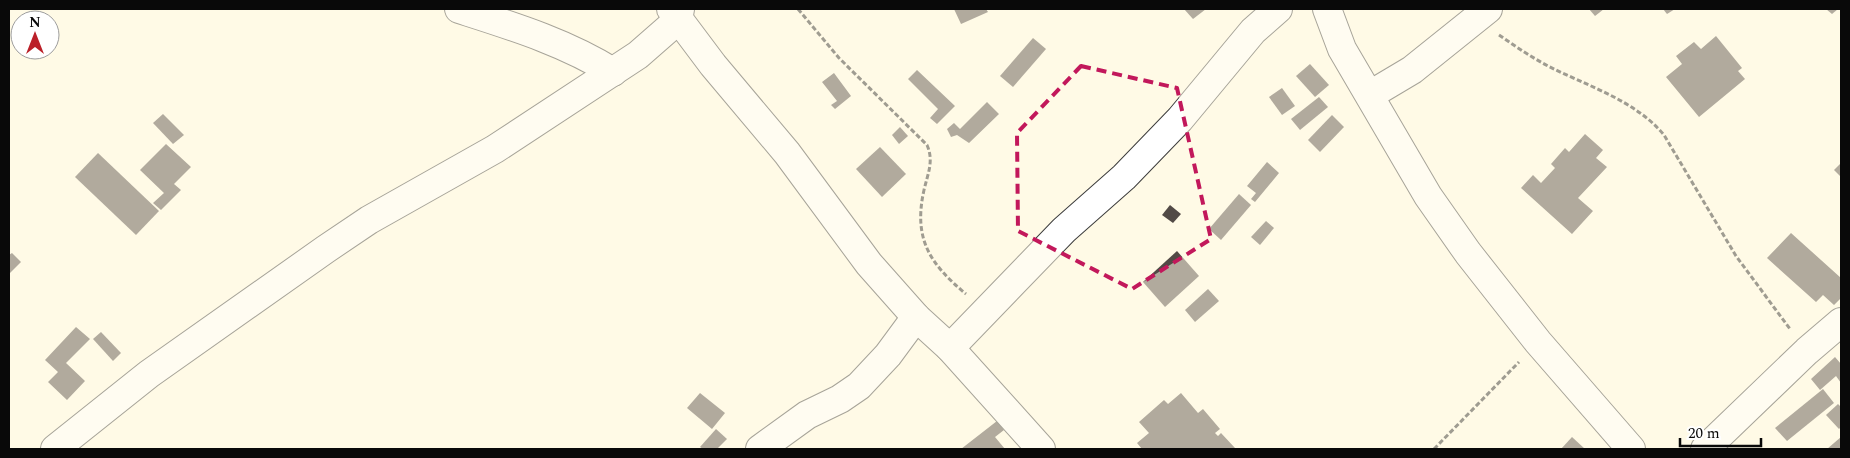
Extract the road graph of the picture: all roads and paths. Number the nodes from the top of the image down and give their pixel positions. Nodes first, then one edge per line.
1 (459, 9) edge
2 (798, 9) edge
3 (1278, 9) edge
4 (1327, 9) edge
5 (677, 12) edge
6 (1482, 14) edge
7 (613, 72) junction
8 (1370, 95) junction
9 (986, 311) junction
10 (916, 317) junction
11 (1841, 322) edge
12 (1538, 342) junction
13 (950, 348) junction
14 (1807, 351) junction
15 (68, 445) edge
16 (760, 449) edge
17 (1041, 449) edge
18 (1434, 449) edge
19 (1631, 449) edge
20 (1705, 449) edge

1 - 7 street
2 - 9 path
3 - 9 street
4 - 8 street
5 - 7 street
5 - 10 street
6 - 8 street
6 - 14 path
7 - 15 street
8 - 12 street
9 - 13 street
10 - 13 street
10 - 16 street
11 - 14 street
12 - 18 path
12 - 19 street
13 - 17 street
14 - 20 street

